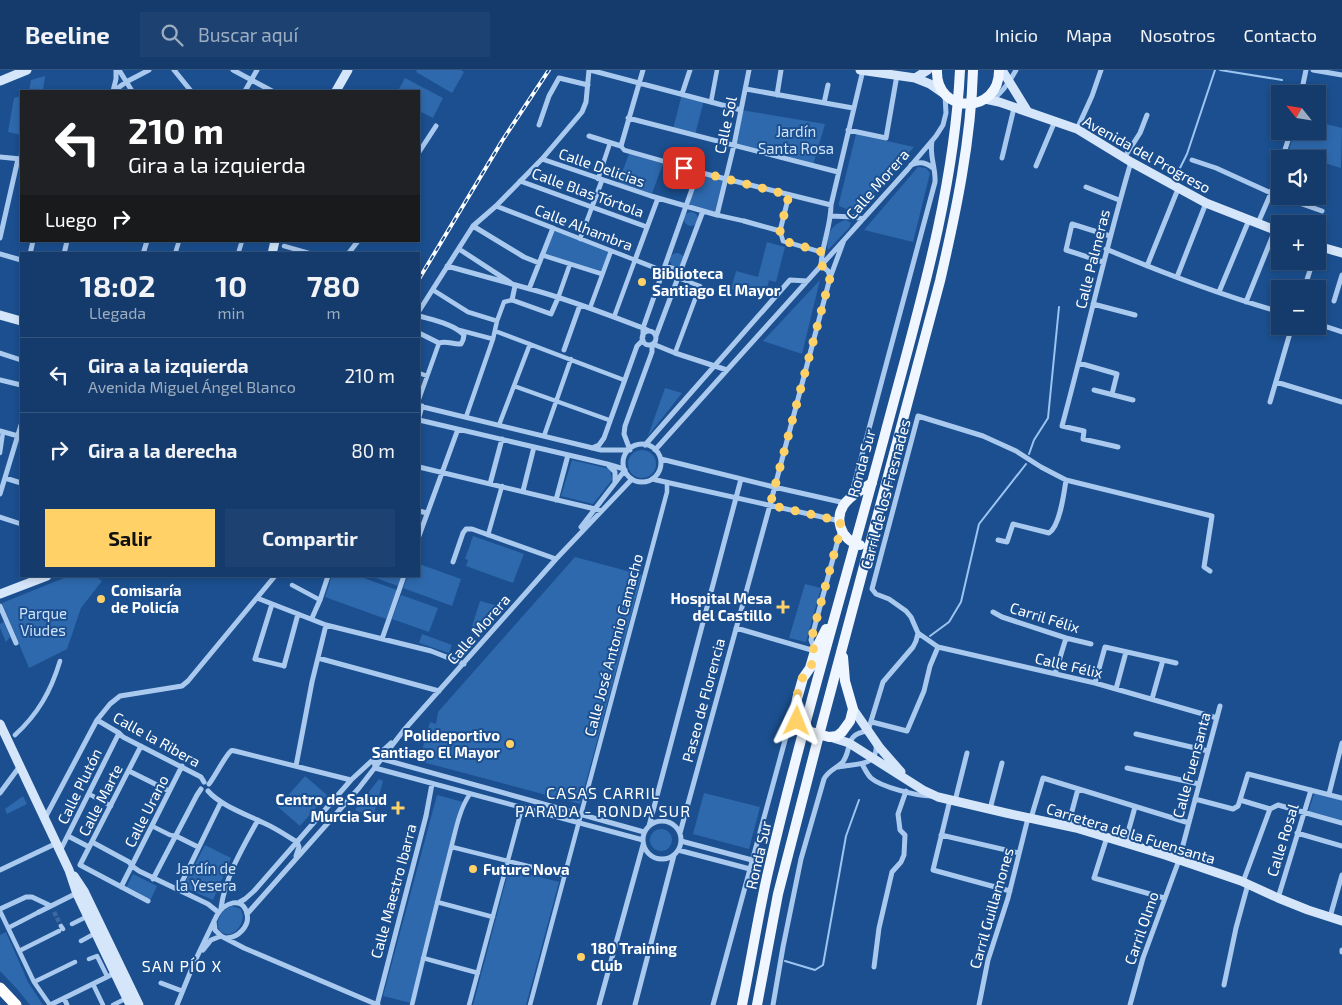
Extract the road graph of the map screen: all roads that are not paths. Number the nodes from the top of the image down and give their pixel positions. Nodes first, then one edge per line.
1 (26, 70) edge
2 (117, 70) edge
3 (149, 70) edge
4 (174, 70) edge
5 (233, 70) edge
6 (256, 70) edge
7 (348, 70) edge
8 (590, 70) edge
9 (643, 70) edge
10 (690, 70) edge
11 (717, 70) edge
12 (749, 70) edge
13 (781, 70) edge
14 (861, 70) edge
15 (928, 70) edge
16 (937, 70) edge
17 (960, 70) edge
18 (973, 70) edge
19 (1000, 70) edge
20 (1016, 70) edge
21 (1101, 70) edge
22 (1306, 70) edge
23 (1313, 70) edge
24 (897, 75) junction
25 (1342, 75) edge
26 (915, 78) junction
27 (251, 80) junction
28 (0, 81) edge
29 (126, 82) junction
30 (1009, 82) junction
31 (640, 83) junction
32 (828, 85) dead end
33 (1304, 85) edge
34 (588, 86) junction
35 (746, 89) junction
36 (115, 90) edge
37 (130, 90) edge
38 (130, 90) edge
39 (190, 90) edge
40 (246, 90) edge
41 (270, 90) edge
42 (337, 90) edge
43 (682, 94) junction
44 (777, 95) junction
45 (946, 95) junction
46 (988, 100) junction
47 (711, 102) junction
48 (824, 103) junction
49 (958, 103) junction
50 (971, 104) junction
51 (853, 108) junction
52 (1014, 108) junction
53 (742, 110) junction
54 (946, 111) junction
55 (1028, 112) junction
56 (1147, 116) dead end
57 (628, 118) junction
58 (1055, 121) junction
59 (539, 125) dead end
60 (436, 126) dead end
61 (1077, 129) junction
62 (848, 130) junction
63 (589, 136) dead end
64 (932, 140) junction
65 (610, 143) junction
66 (734, 145) junction
67 (621, 146) junction
68 (420, 150) edge
69 (0, 157) edge
70 (1002, 158) dead end
71 (19, 159) edge
72 (542, 159) junction
73 (1127, 160) junction
74 (1192, 160) dead end
75 (670, 164) joint
76 (911, 166) junction
77 (1036, 166) dead end
78 (934, 168) junction
79 (698, 172) junction
80 (838, 172) junction
81 (726, 179) junction
82 (600, 180) junction
83 (520, 181) junction
84 (1086, 187) dead end
85 (1178, 189) junction
86 (1271, 193) edge
87 (789, 195) junction
88 (1271, 195) edge
89 (658, 198) junction
90 (1119, 200) junction
91 (1206, 203) junction
92 (831, 205) junction
93 (1304, 205) edge
94 (496, 206) junction
95 (592, 207) junction
96 (687, 207) junction
97 (703, 211) junction
98 (1322, 212) dead end
99 (717, 214) junction
100 (831, 216) junction
101 (863, 219) junction
102 (1249, 220) junction
103 (744, 221) joint
104 (1258, 224) junction
105 (473, 226) junction
106 (647, 227) junction
107 (553, 228) junction
108 (1271, 229) edge
109 (780, 231) junction
110 (0, 236) edge
111 (1110, 236) junction
112 (580, 239) junction
113 (844, 240) junction
114 (357, 242) edge
115 (1271, 245) edge
116 (284, 246) dead end
117 (459, 249) junction
118 (1106, 249) junction
119 (1326, 249) edge
120 (611, 251) junction
121 (305, 252) edge
122 (350, 252) edge
123 (822, 252) junction
124 (1342, 253) edge
125 (0, 254) edge
126 (542, 255) junction
127 (20, 260) edge
128 (635, 260) junction
129 (1103, 262) junction
130 (539, 263) junction
131 (570, 264) junction
132 (821, 265) junction
133 (448, 266) junction
134 (1147, 266) junction
135 (664, 268) junction
136 (681, 271) junction
137 (602, 274) junction
138 (1342, 274) edge
139 (1177, 277) junction
140 (678, 278) junction
141 (830, 278) junction
142 (807, 281) junction
143 (515, 286) junction
144 (529, 289) junction
145 (433, 290) junction
146 (1219, 292) junction
147 (558, 298) junction
148 (512, 300) junction
149 (1334, 301) dead end
150 (1246, 302) junction
151 (1093, 304) junction
152 (580, 305) junction
153 (590, 308) junction
154 (1271, 309) edge
155 (420, 310) edge
156 (0, 315) edge
157 (1135, 315) dead end
158 (420, 316) edge
159 (614, 317) junction
160 (20, 321) edge
161 (497, 321) junction
162 (1326, 327) edge
163 (644, 328) junction
164 (458, 330) junction
165 (495, 331) junction
166 (649, 331) junction
167 (1342, 332) edge
168 (420, 334) edge
169 (1289, 335) edge
170 (656, 336) junction
171 (643, 338) junction
172 (493, 339) junction
173 (439, 343) junction
174 (530, 344) junction
175 (653, 344) junction
176 (563, 352) junction
177 (0, 353) edge
178 (675, 353) junction
179 (570, 359) junction
180 (20, 360) edge
181 (1079, 362) junction
182 (716, 366) junction
183 (727, 370) junction
184 (420, 373) edge
185 (427, 376) junction
186 (0, 380) edge
187 (624, 380) junction
188 (1276, 382) junction
189 (20, 386) edge
190 (514, 386) junction
191 (1094, 390) dead end
192 (1112, 394) junction
193 (420, 396) edge
194 (1133, 400) dead end
195 (556, 401) junction
196 (1270, 402) dead end
197 (1342, 402) edge
198 (420, 406) edge
199 (466, 417) junction
200 (420, 418) edge
201 (610, 420) junction
202 (499, 425) junction
203 (458, 429) junction
204 (2, 431) edge
205 (19, 434) edge
206 (544, 436) junction
207 (502, 439) junction
208 (557, 439) junction
209 (645, 445) junction
210 (534, 447) junction
211 (1118, 447) dead end
212 (592, 448) junction
213 (629, 450) junction
214 (655, 450) junction
215 (0, 451) edge
216 (554, 451) junction
217 (568, 454) junction
218 (661, 460) junction
219 (607, 464) junction
220 (420, 467) edge
221 (625, 470) junction
222 (441, 473) junction
223 (5, 478) junction
224 (632, 479) junction
225 (652, 479) junction
226 (741, 479) junction
227 (1066, 480) junction
228 (615, 482) junction
229 (667, 482) junction
230 (20, 483) edge
231 (872, 483) junction
232 (490, 484) junction
233 (502, 486) junction
234 (774, 487) junction
235 (523, 491) junction
236 (0, 494) edge
237 (736, 497) junction
238 (556, 500) junction
239 (848, 500) junction
240 (770, 505) junction
241 (595, 509) junction
242 (420, 511) edge
243 (601, 511) junction
244 (427, 513) junction
245 (0, 517) edge
246 (20, 524) edge
247 (840, 524) junction
248 (420, 533) edge
249 (488, 535) junction
250 (998, 540) dead end
251 (570, 543) junction
252 (854, 544) junction
253 (869, 548) junction
254 (556, 559) junction
255 (453, 562) dead end
256 (1210, 572) dead end
257 (44, 577) edge
258 (274, 577) edge
259 (328, 577) edge
260 (404, 577) edge
261 (292, 585) dead end
262 (842, 589) junction
263 (0, 594) edge
264 (257, 598) junction
265 (320, 600) junction
266 (272, 604) junction
267 (0, 606) edge
268 (993, 612) dead end
269 (298, 614) junction
270 (312, 618) junction
271 (326, 625) junction
272 (736, 628) junction
273 (918, 633) junction
274 (1066, 638) junction
275 (382, 639) junction
276 (16, 644) dead end
277 (1091, 644) dead end
278 (843, 646) junction
279 (938, 647) junction
280 (815, 651) junction
281 (1126, 652) junction
282 (318, 658) junction
283 (255, 659) joint
284 (1163, 660) junction
285 (60, 661) dead end
286 (1176, 663) dead end
287 (464, 664) junction
288 (284, 666) joint
289 (816, 669) junction
290 (1055, 674) junction
291 (834, 678) junction
292 (1095, 683) junction
293 (1116, 689) junction
294 (439, 692) junction
295 (797, 699) junction
296 (1152, 699) junction
297 (1220, 706) dead end
298 (853, 709) junction
299 (1217, 718) junction
300 (97, 720) junction
301 (872, 722) junction
302 (0, 724) edge
303 (404, 730) junction
304 (804, 730) junction
305 (868, 731) junction
306 (119, 732) junction
307 (819, 734) junction
308 (1136, 734) dead end
309 (830, 737) junction
310 (7, 738) edge
311 (876, 742) junction
312 (1342, 743) edge
313 (141, 746) junction
314 (848, 747) junction
315 (1208, 751) junction
316 (967, 753) dead end
317 (873, 757) junction
318 (374, 759) junction
319 (382, 759) junction
320 (1002, 762) dead end
321 (860, 764) junction
322 (20, 766) junction
323 (182, 766) junction
324 (296, 766) junction
325 (375, 768) junction
326 (835, 768) junction
327 (1127, 768) dead end
328 (129, 771) junction
329 (352, 780) junction
330 (910, 781) junction
331 (206, 783) junction
332 (432, 784) junction
333 (1199, 784) junction
334 (201, 789) junction
335 (1078, 789) junction
336 (1311, 790) junction
337 (169, 791) junction
338 (208, 791) junction
339 (906, 791) junction
340 (0, 793) edge
341 (89, 794) junction
342 (470, 794) junction
343 (1329, 794) junction
344 (937, 796) junction
345 (1342, 798) edge
346 (1195, 799) junction
347 (952, 800) junction
348 (1240, 800) junction
349 (221, 802) junction
350 (111, 806) junction
351 (1135, 807) junction
352 (522, 808) junction
353 (990, 809) junction
354 (1270, 809) junction
355 (1303, 812) junction
356 (580, 815) junction
357 (45, 818) junction
358 (1030, 818) junction
359 (258, 820) junction
360 (578, 823) junction
361 (1189, 823) junction
362 (1342, 823) edge
363 (152, 826) junction
364 (649, 826) junction
365 (1068, 826) junction
366 (644, 832) junction
367 (680, 833) junction
368 (1297, 833) junction
369 (941, 835) junction
370 (68, 836) junction
371 (176, 836) junction
372 (1108, 837) junction
373 (681, 841) junction
374 (297, 842) junction
375 (643, 843) junction
376 (1125, 843) junction
377 (90, 845) junction
378 (452, 846) junction
379 (1342, 846) edge
380 (59, 847) junction
381 (198, 847) junction
382 (676, 852) junction
383 (1019, 853) junction
384 (752, 860) junction
385 (1179, 860) junction
386 (292, 862) junction
387 (508, 862) junction
388 (80, 865) junction
389 (132, 866) junction
390 (750, 869) junction
391 (0, 870) edge
392 (70, 870) junction
393 (564, 875) junction
394 (1342, 875) edge
395 (153, 878) junction
396 (1246, 883) junction
397 (121, 887) junction
398 (178, 890) junction
399 (1010, 891) junction
400 (76, 893) junction
401 (1164, 898) junction
402 (1278, 898) junction
403 (148, 901) dead end
404 (436, 902) junction
405 (238, 904) junction
406 (51, 906) junction
407 (0, 910) edge
408 (220, 910) junction
409 (39, 912) joint
410 (54, 912) tunnel mouth
411 (247, 914) junction
412 (493, 917) junction
413 (1330, 917) junction
414 (84, 918) dead end
415 (214, 921) junction
416 (1342, 921) edge
417 (72, 924) dead end
418 (8, 928) junction
419 (61, 929) dead end
420 (243, 930) junction
421 (92, 935) dead end
422 (222, 937) junction
423 (80, 941) dead end
424 (244, 948) junction
425 (19, 951) junction
426 (423, 958) junction
427 (89, 959) dead end
428 (74, 962) dead end
429 (194, 963) junction
430 (874, 967) dead end
431 (478, 973) junction
432 (111, 974) junction
433 (34, 982) junction
434 (161, 983) dead end
435 (93, 984) junction
436 (1224, 985) dead end
437 (0, 988) edge
438 (182, 991) junction
439 (64, 998) junction
440 (127, 1002) edge
441 (16, 1005) edge
442 (50, 1005) edge
443 (67, 1005) edge
444 (103, 1005) edge
445 (113, 1005) edge
446 (139, 1005) edge
447 (177, 1005) edge
448 (378, 1005) edge
449 (412, 1005) edge
450 (469, 1005) edge
451 (530, 1005) edge
452 (599, 1005) edge
453 (635, 1005) edge
454 (713, 1005) edge
455 (742, 1005) edge
456 (757, 1005) edge
457 (773, 1005) edge
458 (979, 1005) edge
459 (1130, 1005) edge

1 - 28 main road
2 - 29 street
2 - 36 street
3 - 29 street
4 - 39 street
5 - 27 street
6 - 27 street
7 - 42 main road
8 - 31 street
8 - 34 street
9 - 31 street
10 - 43 street
11 - 47 street
12 - 35 street, Calle Sol
13 - 44 street
14 - 24 main road
14 - 51 street
15 - 26 main road
16 - 45 main road
17 - 49 main road, Ronda Sur
18 - 50 main road, Ronda Sur
19 - 30 main road
19 - 46 main road
20 - 30 street
21 - 61 street
22 - 33 street
23 - 25 street
24 - 26 main road
24 - 62 street, Calle Morera
26 - 45 main road
27 - 40 street
27 - 41 street
29 - 36 street
29 - 37 street
30 - 46 street
30 - 55 main road
31 - 43 street
31 - 57 street
32 - 48 street
34 - 59 street
34 - 72 street
35 - 44 street
35 - 53 street, Calle Sol
36 - 38 street
43 - 47 street
44 - 48 street
45 - 49 main road
45 - 54 street, Calle Morera
46 - 50 main road
46 - 52 main road, Avenida del Progreso
47 - 53 street
48 - 51 street
49 - 50 main road
49 - 54 street
49 - 231 main road, Ronda Sur
50 - 253 main road, Ronda Sur
51 - 62 street
52 - 55 main road, Avenida del Progreso
52 - 70 street
53 - 66 street, Calle Sol
54 - 64 street, Calle Morera
55 - 58 main road, Avenida del Progreso
56 - 73 street, Calle Palmeras
57 - 66 street
57 - 67 street
58 - 61 main road, Avenida del Progreso
58 - 77 street
60 - 68 street
61 - 73 main road, Avenida del Progreso
62 - 80 street
63 - 65 street
64 - 76 street, Calle Morera
64 - 78 street
65 - 67 street
65 - 82 street
66 - 80 street
66 - 81 street, Calle Sol
67 - 75 street
69 - 71 street
71 - 110 street
72 - 82 street, Calle Delicias
72 - 83 street
73 - 85 main road, Avenida del Progreso
73 - 90 street, Calle Palmeras
74 - 86 street
75 - 79 street
76 - 78 street
76 - 101 street, Calle Morera
78 - 239 street
79 - 81 street
79 - 96 street
80 - 92 street
81 - 87 street
81 - 99 street, Calle Sol
82 - 89 street, Calle Delicias
82 - 95 street
83 - 94 street
83 - 95 street, Calle Blas Tórtola
84 - 90 street
85 - 91 main road, Avenida del Progreso
85 - 134 street
87 - 92 street
87 - 109 street
88 - 104 street
89 - 96 street, Calle Delicias
89 - 106 street
90 - 111 street, Calle Palmeras
91 - 102 main road, Avenida del Progreso
91 - 139 street
92 - 100 street
93 - 98 street
94 - 105 street
94 - 107 street, Calle Alhambra
95 - 106 street, Calle Blas Tórtola
95 - 112 street
96 - 97 street, Calle Delicias
96 - 135 street
97 - 99 street, Calle Delicias
97 - 136 street
99 - 103 street, Calle Delicias
100 - 101 street
100 - 123 street
101 - 113 street, Calle Morera
102 - 104 main road, Avenida del Progreso
102 - 146 street
103 - 109 street, Calle Delicias
104 - 108 main road, Avenida del Progreso
105 - 117 street
105 - 130 street
106 - 128 street
107 - 112 street, Calle Alhambra
107 - 126 street
109 - 123 street, Calle Delicias
111 - 118 street, Calle Palmeras
111 - 129 street
112 - 120 street, Calle Alhambra
113 - 132 street, Calle Morera
113 - 141 street, Paseo de Florencia
114 - 122 street
115 - 150 street
116 - 121 street
117 - 133 street
117 - 143 street
118 - 129 street, Calle Palmeras
118 - 134 street
119 - 124 main road
120 - 128 street, Calle Alhambra
120 - 137 street
123 - 132 street
125 - 127 street
126 - 130 street
126 - 131 street
128 - 135 street, Calle Alhambra
128 - 159 street
129 - 151 street, Calle Palmeras
130 - 144 street
131 - 137 street
131 - 147 street
132 - 141 street
132 - 142 street, Calle Morera
133 - 143 street
133 - 145 street
134 - 139 street
135 - 136 street, Calle Alhambra
135 - 163 street
136 - 140 street
137 - 153 street
138 - 149 street
139 - 146 street
140 - 170 street
140 - 178 street
141 - 234 street, Paseo de Florencia
142 - 182 street
142 - 183 street, Calle Morera
143 - 144 street
143 - 148 street
144 - 147 street
145 - 155 street
145 - 161 street
146 - 150 street
147 - 148 street
147 - 152 street
148 - 161 street
150 - 154 street
151 - 157 street
151 - 181 street, Calle Palmeras
152 - 153 street
152 - 176 street
153 - 159 street
156 - 160 main road
158 - 164 street
159 - 163 street
161 - 165 street
162 - 167 street
163 - 166 street
163 - 171 street
164 - 172 street
164 - 173 street
165 - 172 street
165 - 174 street
166 - 170 street
166 - 171 street
168 - 173 street
169 - 188 street
170 - 175 street
171 - 175 street
171 - 187 street
172 - 199 street
173 - 185 street
174 - 176 street
174 - 190 street
175 - 178 street
175 - 213 street
176 - 179 street
177 - 180 street
178 - 182 street
179 - 187 street
179 - 195 street
181 - 192 street
181 - 211 street, Calle Palmeras
182 - 183 street
182 - 209 street
183 - 214 street, Calle Morera
184 - 185 street
185 - 193 street
186 - 189 street
187 - 201 street
188 - 196 street
188 - 197 street
190 - 195 street
190 - 202 street
191 - 192 street
192 - 194 street
195 - 201 street
195 - 206 street
198 - 199 street
199 - 202 street
200 - 203 street
201 - 212 street
202 - 206 street
203 - 207 street
203 - 222 street
204 - 205 street
204 - 215 street
205 - 223 street
206 - 208 street
207 - 210 street
207 - 232 street
208 - 212 street
208 - 216 street
209 - 213 street
209 - 214 street
210 - 216 street
210 - 235 street
212 - 213 street
213 - 221 street
214 - 218 street
216 - 217 street
217 - 219 street
217 - 238 street
218 - 225 street
218 - 226 street
219 - 221 street
219 - 228 street
220 - 222 street
221 - 224 street
221 - 228 street, Calle Morera
222 - 232 street
222 - 244 street
223 - 230 street
223 - 236 street
224 - 225 street
224 - 243 street, Calle Morera
225 - 229 street
226 - 234 street
226 - 237 street, Paseo de Florencia
227 - 250 street
227 - 256 street, Carril de los Fresnades
227 - 273 street, Carril de los Fresnades
228 - 241 street, Calle Morera
229 - 237 street
229 - 356 street, Calle José Antonio Camacho
231 - 239 main road
231 - 252 main road, Ronda Sur
232 - 233 street
233 - 235 street
233 - 249 street
234 - 239 street
234 - 240 street, Paseo de Florencia
235 - 238 street
237 - 240 street
237 - 364 street, Paseo de Florencia
238 - 241 street
239 - 247 main road
240 - 247 street
240 - 272 street, Paseo de Florencia
241 - 243 street
241 - 251 street, Calle Morera
242 - 244 street
243 - 251 street, Calle Morera
244 - 248 street
245 - 246 street
247 - 252 main road
247 - 280 street
249 - 254 street
249 - 255 street
251 - 254 street, Calle Morera
252 - 253 main road
252 - 262 main road, Ronda Sur
253 - 278 main road, Ronda Sur
254 - 287 street, Calle Morera
257 - 263 main road
258 - 264 street
259 - 265 street
260 - 275 street
261 - 265 street
262 - 280 main road
262 - 289 main road, Ronda Sur
264 - 266 street
264 - 300 street
265 - 270 street
266 - 269 street
266 - 283 street
267 - 276 street
268 - 274 street, Carril Félix
269 - 270 street
269 - 288 street
270 - 271 street
271 - 275 street
271 - 282 street
272 - 280 street
272 - 367 street, Paseo de Florencia
273 - 279 street, Calle Félix
273 - 301 street
274 - 277 street, Carril Félix
274 - 290 street
275 - 287 street
278 - 291 main road, Ronda Sur
278 - 298 main road
279 - 290 street, Calle Félix
279 - 301 street
280 - 289 main road
281 - 284 street
281 - 292 street
281 - 293 street
282 - 294 street
282 - 324 street
283 - 288 street
284 - 286 street
284 - 296 street
285 - 310 street
287 - 294 street, Calle Morera
289 - 291 main road
289 - 295 main road
289 - 304 main road, Ronda Sur
290 - 292 street, Calle Félix
291 - 298 main road
291 - 307 main road, Ronda Sur
292 - 293 street, Calle Félix
293 - 296 street, Calle Félix
294 - 303 street, Calle Morera
295 - 304 main road
295 - 384 street
296 - 299 street, Calle Félix
297 - 299 street, Calle Fuensanta
298 - 305 main road, Carretera de la Fuensanta
298 - 309 main road
299 - 315 street, Calle Fuensanta
300 - 306 street, Calle la Ribera
300 - 357 street
301 - 305 street
302 - 310 main road
303 - 318 street, Calle Morera
303 - 319 street, Calle Morera
304 - 307 main road
304 - 455 main road, Ronda Sur
305 - 311 main road, Carretera de la Fuensanta
305 - 314 street
306 - 313 street, Calle la Ribera
306 - 341 street, Calle Plutón
307 - 309 main road
307 - 456 main road, Ronda Sur
308 - 315 street
309 - 314 main road, Carretera de la Fuensanta
310 - 322 main road
311 - 317 street
311 - 330 main road, Carretera de la Fuensanta
312 - 343 street
313 - 323 street, Calle la Ribera
313 - 328 street, Calle Marte
314 - 317 main road, Carretera de la Fuensanta
314 - 321 street
314 - 326 street
315 - 333 street, Calle Fuensanta
316 - 347 street
317 - 321 street
317 - 330 main road, Carretera de la Fuensanta
318 - 319 street
318 - 325 street
318 - 329 street, Calle Morera
319 - 325 street, Calle Morera
319 - 356 street
320 - 353 street
321 - 326 street
321 - 339 street
322 - 340 street
322 - 357 main road
323 - 331 street, Calle la Ribera
323 - 337 street, Calle Urano
324 - 329 street
324 - 331 street
325 - 332 street
325 - 386 street, Calle Morera
326 - 457 street
327 - 333 street
328 - 337 street
328 - 350 street, Calle Marte
329 - 374 street, Calle Morera
330 - 344 main road, Carretera de la Fuensanta
331 - 334 street
331 - 338 street
332 - 342 street
332 - 448 street, Calle Maestro Ibarra
333 - 346 street, Calle Fuensanta
334 - 338 street
334 - 371 street
335 - 351 street
335 - 358 street, Carril Guillamones
335 - 365 street
336 - 343 street
336 - 348 street
336 - 355 street, Calle Rosal
337 - 363 street, Calle Urano
338 - 349 street
339 - 344 street
339 - 430 street
341 - 350 street
341 - 370 street, Calle Plutón
342 - 352 street
342 - 378 street
343 - 345 street
344 - 347 main road, Carretera de la Fuensanta
346 - 348 street
346 - 361 street, Calle Fuensanta
347 - 353 main road, Carretera de la Fuensanta
347 - 369 street
348 - 354 street
349 - 359 street
349 - 381 street
350 - 377 street, Calle Marte
351 - 361 street
351 - 376 street
352 - 360 street
352 - 387 street
353 - 358 main road, Carretera de la Fuensanta
354 - 355 street
354 - 396 street
355 - 362 street
355 - 368 street, Calle Rosal
356 - 360 street, Calle José Antonio Camacho
356 - 366 street
357 - 380 main road
358 - 365 main road, Carretera de la Fuensanta
358 - 383 street, Carril Guillamones
359 - 374 street
359 - 408 street
360 - 375 street
360 - 393 street
361 - 385 street, Calle Fuensanta
363 - 371 street
363 - 389 street, Calle Urano
364 - 366 street
364 - 367 street
365 - 372 main road, Carretera de la Fuensanta
366 - 375 street
367 - 373 street
368 - 379 street
368 - 402 street, Calle Rosal
369 - 383 street
369 - 399 street
370 - 377 street
370 - 380 street, Calle Plutón
371 - 381 street
371 - 395 street
372 - 376 main road, Carretera de la Fuensanta
372 - 401 street
373 - 382 street
373 - 384 street
374 - 386 street
374 - 405 street, Calle Morera
375 - 382 street
375 - 452 street
376 - 385 main road, Carretera de la Fuensanta
377 - 388 street, Calle Marte
377 - 389 street
378 - 387 street
378 - 404 street
380 - 391 street
380 - 392 main road
381 - 398 street
382 - 390 street
382 - 453 street
383 - 399 street, Carril Guillamones
384 - 390 street
385 - 396 main road, Carretera de la Fuensanta
385 - 401 street, Carril Olmo
386 - 411 street, Calle Morera
387 - 393 street
387 - 412 street
388 - 392 street
388 - 397 street
389 - 395 street
389 - 397 street, Calle Urano
390 - 454 street
392 - 400 main road
392 - 446 main road
393 - 451 street
394 - 413 street
395 - 398 street
396 - 402 main road, Carretera de la Fuensanta
396 - 436 street
397 - 403 street
398 - 408 street
399 - 458 street, Carril Guillamones
400 - 406 street
400 - 432 main road
401 - 459 street, Carril Olmo
402 - 413 main road, Carretera de la Fuensanta
404 - 412 street
404 - 426 street
405 - 408 street
405 - 411 street
406 - 407 street
406 - 409 street
406 - 410 street
407 - 418 street
408 - 415 street
409 - 418 street
411 - 420 street
412 - 431 street
413 - 416 main road, Carretera de la Fuensanta
414 - 417 street
415 - 422 street
415 - 429 street
418 - 425 street
419 - 425 street
420 - 422 street
420 - 424 street
421 - 423 street
422 - 424 street
422 - 429 street
424 - 448 street
425 - 433 street
426 - 431 street
426 - 449 street
427 - 432 street
428 - 433 street
429 - 438 street
431 - 450 street
432 - 435 street
432 - 440 main road
433 - 442 street
434 - 438 street
435 - 439 street
435 - 444 street
437 - 441 highway
438 - 447 street
439 - 442 street
439 - 443 street
440 - 445 street

